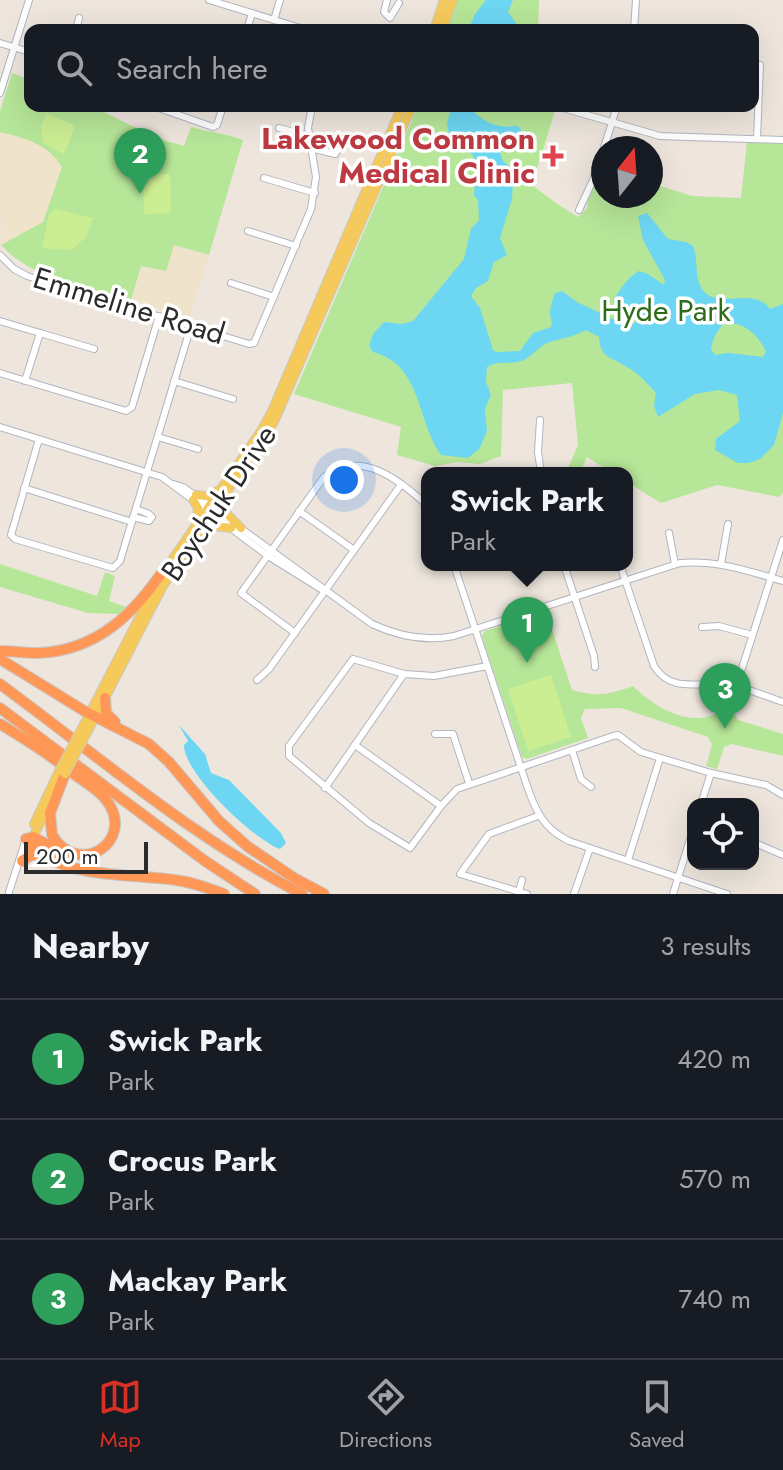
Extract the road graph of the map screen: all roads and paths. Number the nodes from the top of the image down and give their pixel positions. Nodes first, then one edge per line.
1 (29, 0) edge
2 (209, 0) edge
3 (280, 0) edge
4 (389, 0) edge
5 (444, 0) edge
6 (453, 0) edge
7 (636, 0) edge
8 (399, 1) edge
9 (252, 13) junction
10 (79, 18) dead end
11 (274, 20) junction
12 (78, 24) edge
13 (249, 24) edge
14 (287, 24) edge
15 (436, 24) edge
16 (444, 24) edge
17 (634, 24) edge
18 (0, 43) edge
19 (14, 47) junction
20 (24, 50) edge
21 (760, 65) dead end
22 (759, 90) edge
23 (0, 93) edge
24 (175, 112) edge
25 (221, 112) edge
26 (311, 112) edge
27 (399, 112) edge
28 (409, 112) edge
29 (576, 112) edge
30 (615, 112) edge
31 (758, 112) edge
32 (612, 123) junction
33 (279, 128) dead end
34 (309, 136) junction
35 (608, 136) edge
36 (757, 139) junction
37 (783, 140) edge
38 (311, 148) junction
39 (264, 178) dead end
40 (591, 184) edge
41 (315, 193) junction
42 (579, 210) dead end
43 (248, 231) dead end
44 (296, 246) junction
45 (0, 255) edge
46 (231, 283) dead end
47 (274, 297) junction
48 (159, 316) junction
49 (0, 321) edge
50 (191, 326) junction
51 (40, 333) junction
52 (94, 349) dead end
53 (0, 373) edge
54 (25, 381) junction
55 (174, 381) junction
56 (233, 399) dead end
57 (540, 420) dead end
58 (0, 427) edge
59 (158, 437) junction
60 (39, 439) junction
61 (198, 449) dead end
62 (540, 467) edge
63 (147, 472) junction
64 (400, 486) junction
65 (24, 488) junction
66 (225, 491) junction
67 (195, 498) junction
68 (421, 501) edge
69 (212, 510) junction
70 (299, 511) junction
71 (134, 516) junction
72 (728, 524) dead end
73 (231, 528) junction
74 (241, 528) junction
75 (669, 533) dead end
76 (194, 534) junction
77 (783, 540) edge
78 (354, 550) junction
79 (270, 553) junction
80 (675, 564) junction
81 (721, 564) junction
82 (167, 565) junction
83 (456, 571) edge
84 (566, 571) edge
85 (622, 571) edge
86 (769, 577) junction
87 (625, 580) junction
88 (783, 581) edge
89 (325, 591) junction
90 (575, 597) junction
91 (702, 627) dead end
92 (475, 630) junction
93 (295, 633) junction
94 (752, 635) junction
95 (0, 651) edge
96 (0, 659) edge
97 (487, 666) junction
98 (595, 667) dead end
99 (404, 674) junction
100 (257, 680) dead end
101 (0, 684) edge
102 (736, 687) junction
103 (105, 698) junction
104 (783, 702) edge
105 (0, 708) edge
106 (93, 715) junction
107 (0, 724) edge
108 (133, 734) junction
109 (435, 734) dead end
110 (355, 745) junction
111 (572, 750) junction
112 (660, 758) junction
113 (520, 766) junction
114 (62, 773) junction
115 (711, 773) junction
116 (469, 783) junction
117 (591, 787) dead end
118 (325, 788) junction
119 (783, 795) edge
120 (703, 798) edge
121 (441, 806) junction
122 (538, 816) junction
123 (30, 840) junction
124 (759, 845) edge
125 (590, 848) junction
126 (687, 850) edge
127 (90, 855) junction
128 (783, 855) edge
129 (48, 857) junction
130 (628, 860) junction
131 (22, 861) junction
132 (679, 877) junction
133 (522, 880) dead end
134 (519, 891) junction
135 (8, 893) edge
136 (224, 894) edge
137 (255, 894) edge
138 (302, 894) edge
139 (324, 894) edge
140 (527, 894) edge
141 (574, 894) edge
142 (673, 894) edge
143 (727, 894) edge

1 - 19 street
2 - 9 street
3 - 11 street
4 - 8 street
4 - 8 street
5 - 15 main road
6 - 16 main road
7 - 17 street
9 - 11 street
9 - 13 street
10 - 12 street
11 - 14 street
18 - 19 street
19 - 20 street
19 - 23 street
21 - 22 street
24 - 25 street
26 - 34 street, Emmeline Road
27 - 66 main road, Boychuk Drive
28 - 66 main road, Boychuk Drive
29 - 32 street
30 - 32 street
31 - 36 street
32 - 35 street
32 - 36 street
33 - 34 street
34 - 38 street, Emmeline Road
34 - 38 street
36 - 37 street
38 - 41 street, Emmeline Road
39 - 41 street
40 - 42 street
41 - 44 street, Emmeline Road
43 - 44 street
44 - 47 street, Emmeline Road
45 - 48 street, Emmeline Road
46 - 47 street
47 - 50 street, Emmeline Road
48 - 50 street, Emmeline Road
48 - 54 street
49 - 51 street
50 - 55 street
51 - 52 street
51 - 54 street
53 - 54 street
55 - 56 street
55 - 59 street
57 - 62 street
58 - 60 street
59 - 61 street
59 - 63 street
60 - 63 street
60 - 65 street
63 - 67 street
63 - 71 street
64 - 68 street
64 - 70 street
64 - 78 street
65 - 71 street
65 - 71 street
66 - 67 main road
66 - 69 main road, Boychuk Drive
66 - 74 main road
67 - 69 street
67 - 76 main road
69 - 73 street
69 - 74 street
69 - 76 main road, Boychuk Drive
70 - 78 street
70 - 79 street
72 - 81 street
73 - 76 main road
73 - 79 street
74 - 79 street
75 - 80 street
76 - 82 main road, Boychuk Drive
76 - 103 main road, Boychuk Drive
77 - 86 street
78 - 89 street
79 - 89 street
79 - 93 street
80 - 81 street
80 - 87 street
81 - 86 street
82 - 95 highway
82 - 106 main road, Boychuk Drive
83 - 92 street
84 - 90 street
85 - 87 street
86 - 88 street
86 - 94 street
87 - 90 street
87 - 102 street
89 - 92 street
89 - 93 street
90 - 92 street
90 - 98 street
91 - 94 street
92 - 97 street
93 - 100 street
94 - 102 street
96 - 106 highway
97 - 99 street
97 - 113 street
99 - 110 street
99 - 118 street
101 - 138 highway
102 - 104 street
103 - 106 main road, Boychuk Drive
103 - 108 highway
105 - 137 highway
106 - 108 highway
106 - 114 main road, Boychuk Drive, bridge
107 - 127 highway
108 - 139 highway
109 - 116 street
110 - 118 street
110 - 121 street
111 - 112 street
111 - 113 street
111 - 117 street
112 - 115 street
112 - 130 street
113 - 116 street
113 - 122 street
114 - 123 main road, Boychuk Drive
114 - 127 highway
115 - 119 street
115 - 120 street
116 - 121 street
118 - 121 street
122 - 125 street
122 - 134 street
123 - 127 highway
123 - 129 highway
123 - 131 street, Boychuk Drive
123 - 135 street, Boychuk Drive
124 - 128 street
125 - 130 street
125 - 141 street
126 - 132 street
129 - 131 highway
129 - 136 highway
130 - 132 street
131 - 135 street, Boychuk Drive
132 - 142 street
132 - 143 street
133 - 134 street
134 - 140 street

